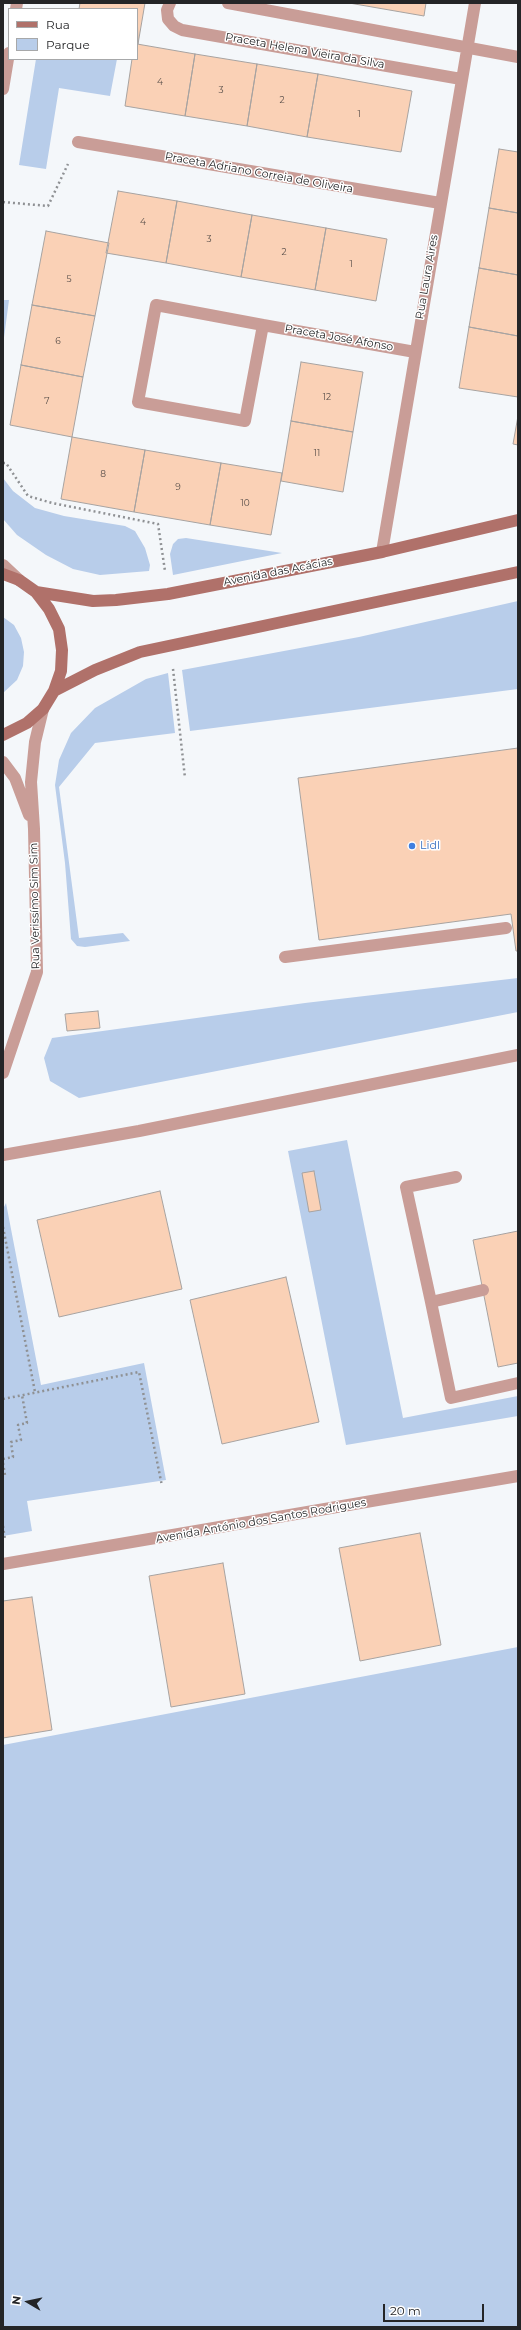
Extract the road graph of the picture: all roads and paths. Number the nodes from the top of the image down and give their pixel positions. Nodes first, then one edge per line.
1 (170, 3) edge
2 (228, 3) edge
3 (474, 3) edge
4 (467, 47) junction
5 (518, 57) edge
6 (8, 59) edge
7 (461, 79) junction
8 (3, 89) edge
9 (78, 142) joint
10 (3, 202) edge
11 (440, 203) junction
12 (263, 325) junction
13 (415, 352) junction
14 (3, 463) edge
15 (518, 520) edge
16 (382, 552) junction
17 (3, 565) edge
18 (518, 572) edge
19 (3, 574) edge
20 (19, 580) junction
21 (36, 592) junction
22 (168, 594) junction
23 (173, 667) dead end
24 (54, 691) junction
25 (43, 709) junction
26 (3, 735) edge
27 (3, 762) edge
28 (185, 778) dead end
29 (34, 829) junction
30 (506, 928) dead end
31 (285, 957) dead end
32 (518, 1055) edge
33 (3, 1073) edge
34 (3, 1155) edge
35 (456, 1177) dead end
36 (3, 1227) edge
37 (483, 1290) dead end
38 (431, 1302) junction
39 (518, 1384) edge
40 (35, 1392) junction
41 (22, 1395) junction
42 (3, 1399) edge
43 (3, 1459) edge
44 (3, 1463) edge
45 (3, 1475) edge
46 (518, 1476) edge
47 (162, 1486) dead end
48 (3, 1564) edge

1 - 7 street, Praceta Helena Vieira da Silva
2 - 4 street
3 - 4 street, Rua Laura Aires
4 - 5 street
4 - 7 street, Rua Laura Aires
6 - 8 street
7 - 11 street, Rua Laura Aires
9 - 10 path
9 - 11 street, Praceta Adriano Correia de Oliveira
11 - 13 street, Rua Laura Aires
12 - 12 street, Praceta José Afonso
12 - 13 street, Praceta José Afonso
13 - 16 street, Rua Laura Aires
14 - 22 path
15 - 16 main road, Avenida das Acácias
16 - 22 main road, Avenida das Acácias
17 - 20 street
18 - 24 main road
19 - 20 main road, Avenida das Acácias
20 - 21 main road, Avenida das Acácias
21 - 22 main road, Avenida das Acácias
21 - 24 main road, Avenida das Acácias
23 - 28 path
24 - 25 main road, Avenida das Acácias
25 - 26 main road, Avenida das Acácias
25 - 29 street, Rua Verissímo Sim Sim
27 - 29 street, Rua Verissímo Sim Sim
29 - 33 street, Rua Verissímo Sim Sim
30 - 31 street
32 - 34 street
35 - 38 street
36 - 40 path
37 - 38 street
38 - 39 street
40 - 41 path
40 - 47 path
41 - 42 path
41 - 43 path
44 - 45 path
46 - 48 street, Avenida António dos Santos Rodrigues

